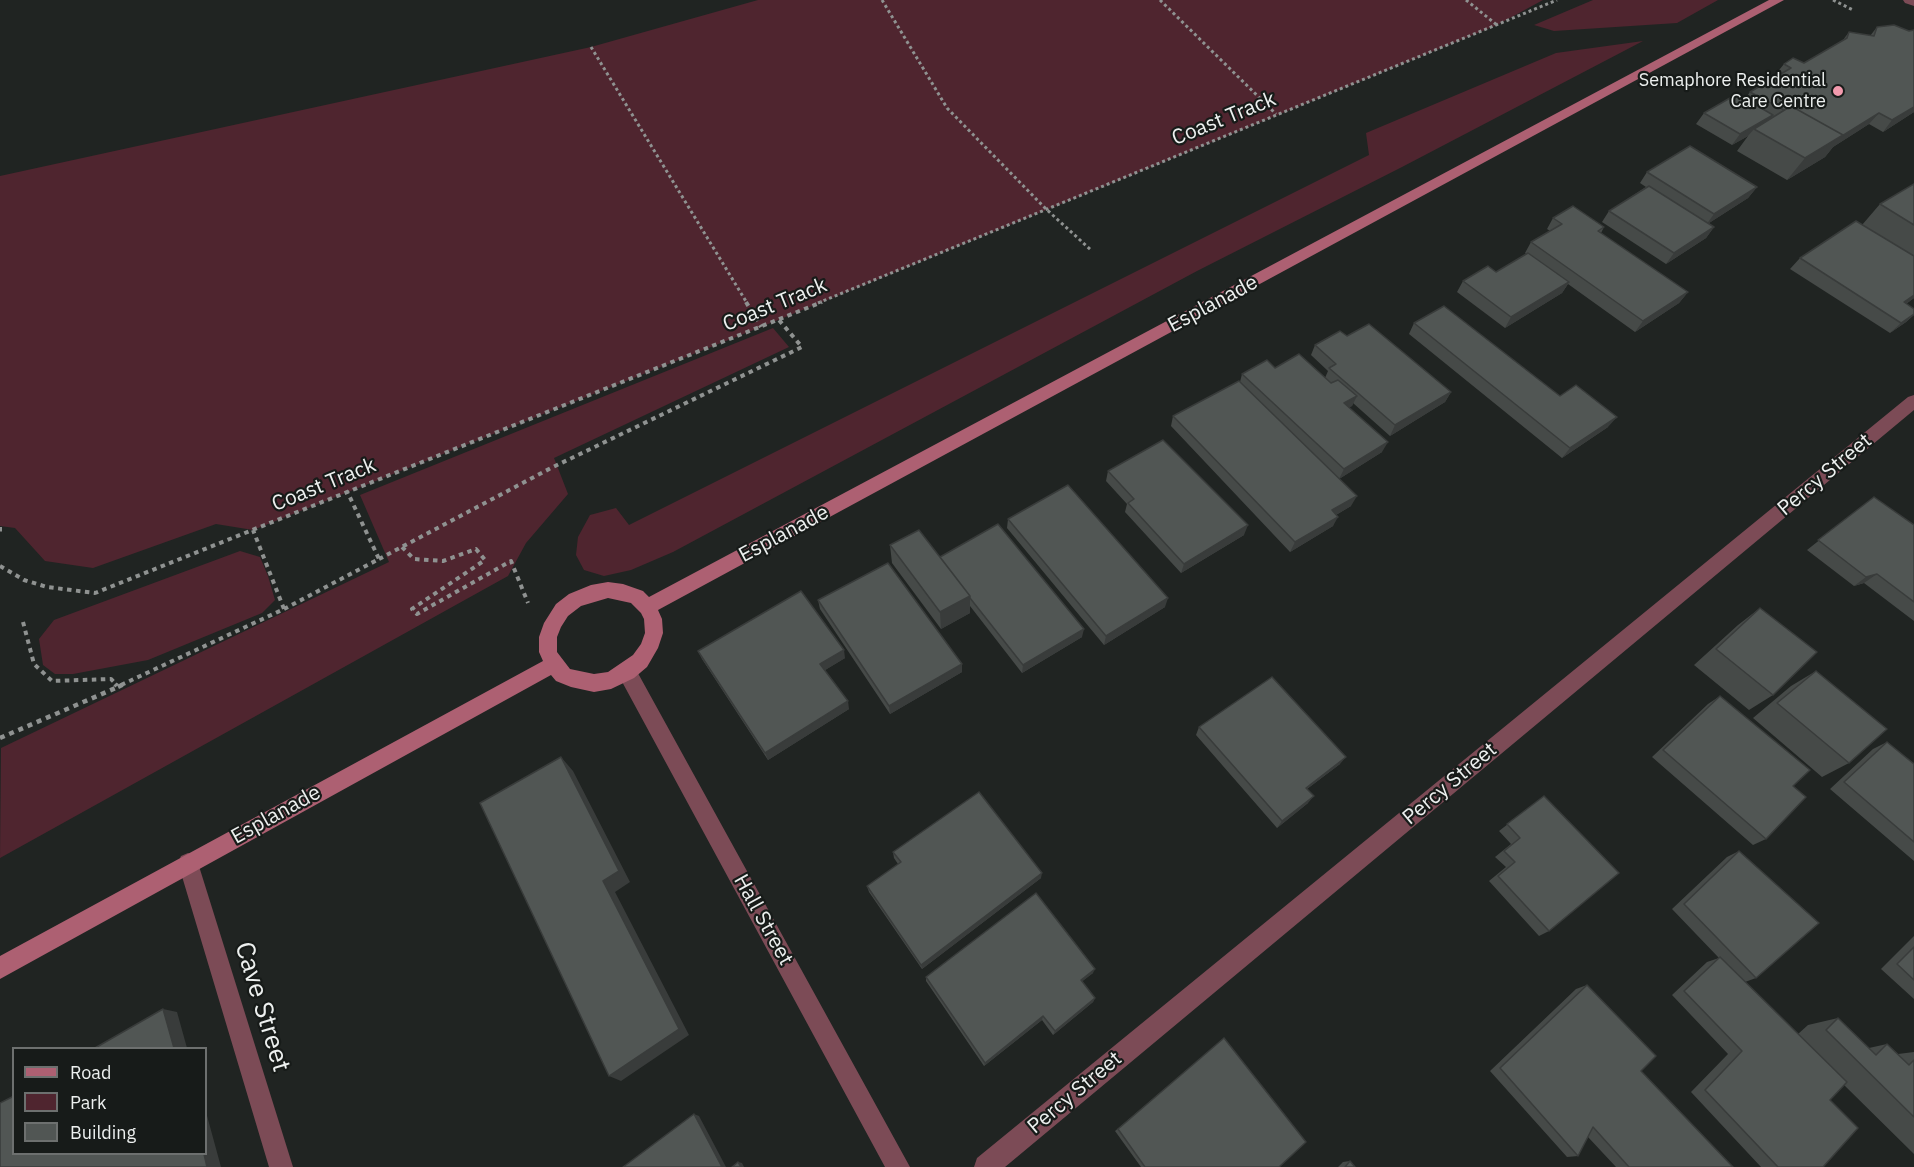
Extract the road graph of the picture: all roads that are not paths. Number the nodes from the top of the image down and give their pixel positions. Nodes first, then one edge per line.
1 (1778, 0) edge
2 (1909, 0) edge
3 (1914, 2) edge
4 (1914, 401) edge
5 (647, 607) junction
6 (554, 664) junction
7 (627, 672) junction
8 (188, 863) junction
9 (0, 968) edge
10 (281, 1167) edge
11 (898, 1167) edge
12 (986, 1167) edge

1 - 5 street, Esplanade
2 - 3 street
4 - 12 street, Percy Street
5 - 6 street
5 - 7 street
6 - 7 street
6 - 8 street, Esplanade
7 - 11 street, Hall Street
8 - 9 street, Esplanade
8 - 10 street, Cave Street

